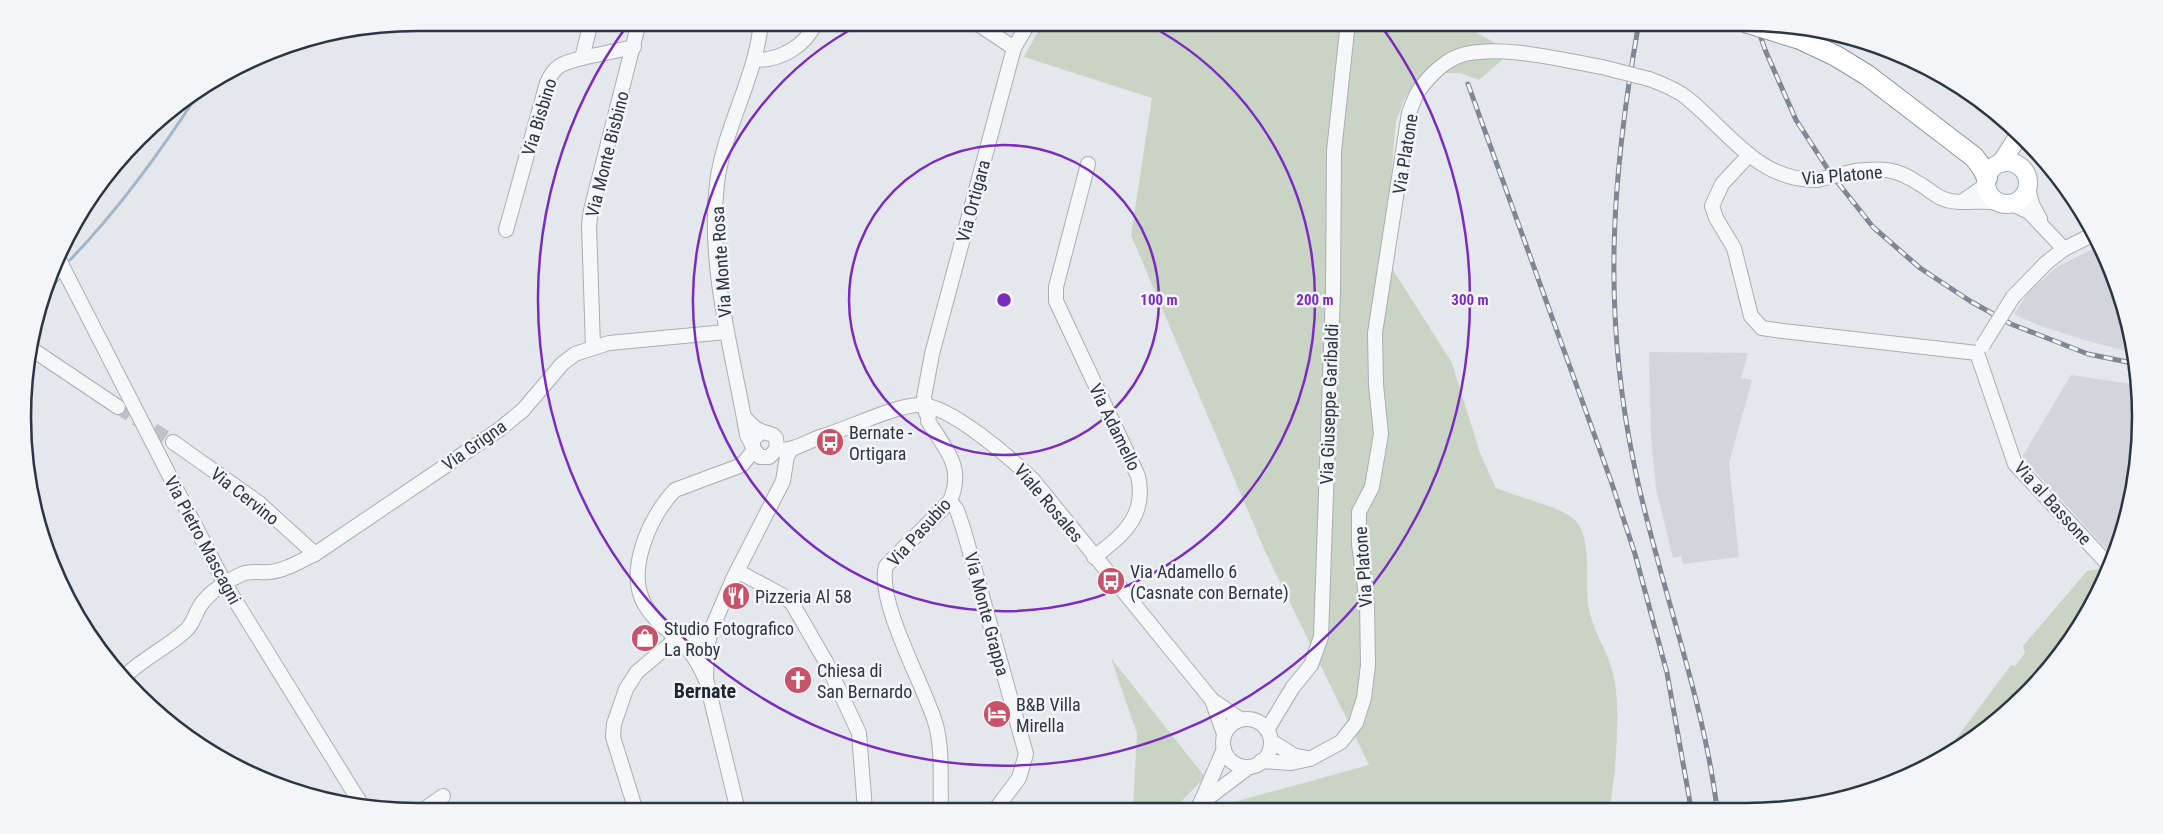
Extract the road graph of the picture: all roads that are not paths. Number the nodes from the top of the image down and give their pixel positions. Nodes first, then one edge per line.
1 (589, 31) edge
2 (637, 31) edge
3 (760, 31) edge
4 (810, 31) edge
5 (989, 31) edge
6 (1024, 31) edge
7 (1347, 31) edge
8 (1781, 33) edge
9 (634, 47) junction
10 (1014, 48) junction
11 (582, 58) junction
12 (755, 60) junction
13 (2015, 141) edge
14 (2024, 150) edge
15 (1749, 155) junction
16 (2001, 163) junction
17 (1088, 164) dead end
18 (2024, 171) junction
19 (1986, 182) junction
20 (2028, 188) junction
21 (1960, 203) junction
22 (2005, 203) junction
23 (2042, 224) junction
24 (506, 230) dead end
25 (2087, 237) edge
26 (2064, 249) junction
27 (62, 266) edge
28 (726, 332) junction
29 (593, 347) junction
30 (1980, 349) junction
31 (37, 353) edge
32 (118, 407) tunnel mouth
33 (931, 414) junction
34 (744, 417) junction
35 (762, 432) junction
36 (810, 440) junction
37 (173, 442) tunnel mouth
38 (753, 448) junction
39 (781, 450) junction
40 (950, 501) junction
41 (315, 554) junction
42 (1094, 558) junction
43 (2104, 559) edge
44 (737, 571) junction
45 (225, 584) junction
46 (712, 628) junction
47 (676, 639) junction
48 (129, 673) edge
49 (706, 679) junction
50 (1293, 687) junction
51 (1212, 700) junction
52 (1240, 719) junction
53 (1255, 720) junction
54 (1224, 734) junction
55 (1269, 736) junction
56 (1224, 749) junction
57 (1310, 759) junction
58 (1255, 764) junction
59 (443, 796) dead end
60 (357, 797) edge
61 (434, 803) edge
62 (634, 803) edge
63 (736, 803) edge
64 (864, 803) edge
65 (940, 803) edge
66 (1000, 803) edge
67 (1200, 803) edge
68 (1203, 803) edge

1 - 11 street
2 - 9 street, Via Monte Bisbino
3 - 12 street, Via Monte Rosa
4 - 12 street
5 - 10 street
6 - 10 street, Via Ortigara
7 - 50 street, Via Giuseppe Garibaldi
8 - 19 highway, bridge
9 - 11 street, Via Bisbino
9 - 29 street, Via Monte Bisbino
10 - 33 street, Via Ortigara
11 - 24 street, Via Bisbino
12 - 28 street, Via Monte Rosa
13 - 16 main road
14 - 18 main road
15 - 21 street, Via Platone, bridge
15 - 30 street
15 - 57 street, Via Platone, bridge
16 - 18 main road
16 - 19 main road
17 - 42 street, Via Adamello
18 - 20 main road
19 - 21 street
19 - 22 main road
20 - 22 main road
20 - 23 street
21 - 22 street, Via Platone
22 - 23 street
23 - 26 street
25 - 26 street
26 - 30 street, bridge
27 - 45 street, Via Pietro Mascagni
28 - 29 street, Via Grigna
28 - 34 street, Via Monte Rosa
29 - 41 street, Via Grigna
30 - 43 street, Via al Bassone
31 - 32 street
33 - 36 street
33 - 40 street, Via Pasubio
33 - 42 street, Viale Rosales
34 - 35 street
34 - 38 street, Via Monte Rosa
35 - 38 street
35 - 39 street
36 - 39 street
36 - 39 street
37 - 41 street, Via Cervino
38 - 39 street
38 - 47 street
39 - 44 street
40 - 65 street, Via Pasubio
40 - 66 street, Via Monte Grappa
41 - 45 street, Via Grigna
42 - 51 street
44 - 46 street
44 - 64 street
45 - 48 street, Via Grigna
45 - 60 street, Via Pietro Mascagni
46 - 47 street
46 - 49 street
47 - 49 street
47 - 62 street
49 - 63 street
50 - 53 street, Via Giuseppe Garibaldi
50 - 55 street, Via Giuseppe Garibaldi
51 - 52 street
51 - 54 street
52 - 53 street
52 - 54 street
53 - 55 street
54 - 56 street
55 - 57 street
55 - 58 street
56 - 58 street
56 - 67 street
57 - 58 street
58 - 68 street
59 - 61 street

